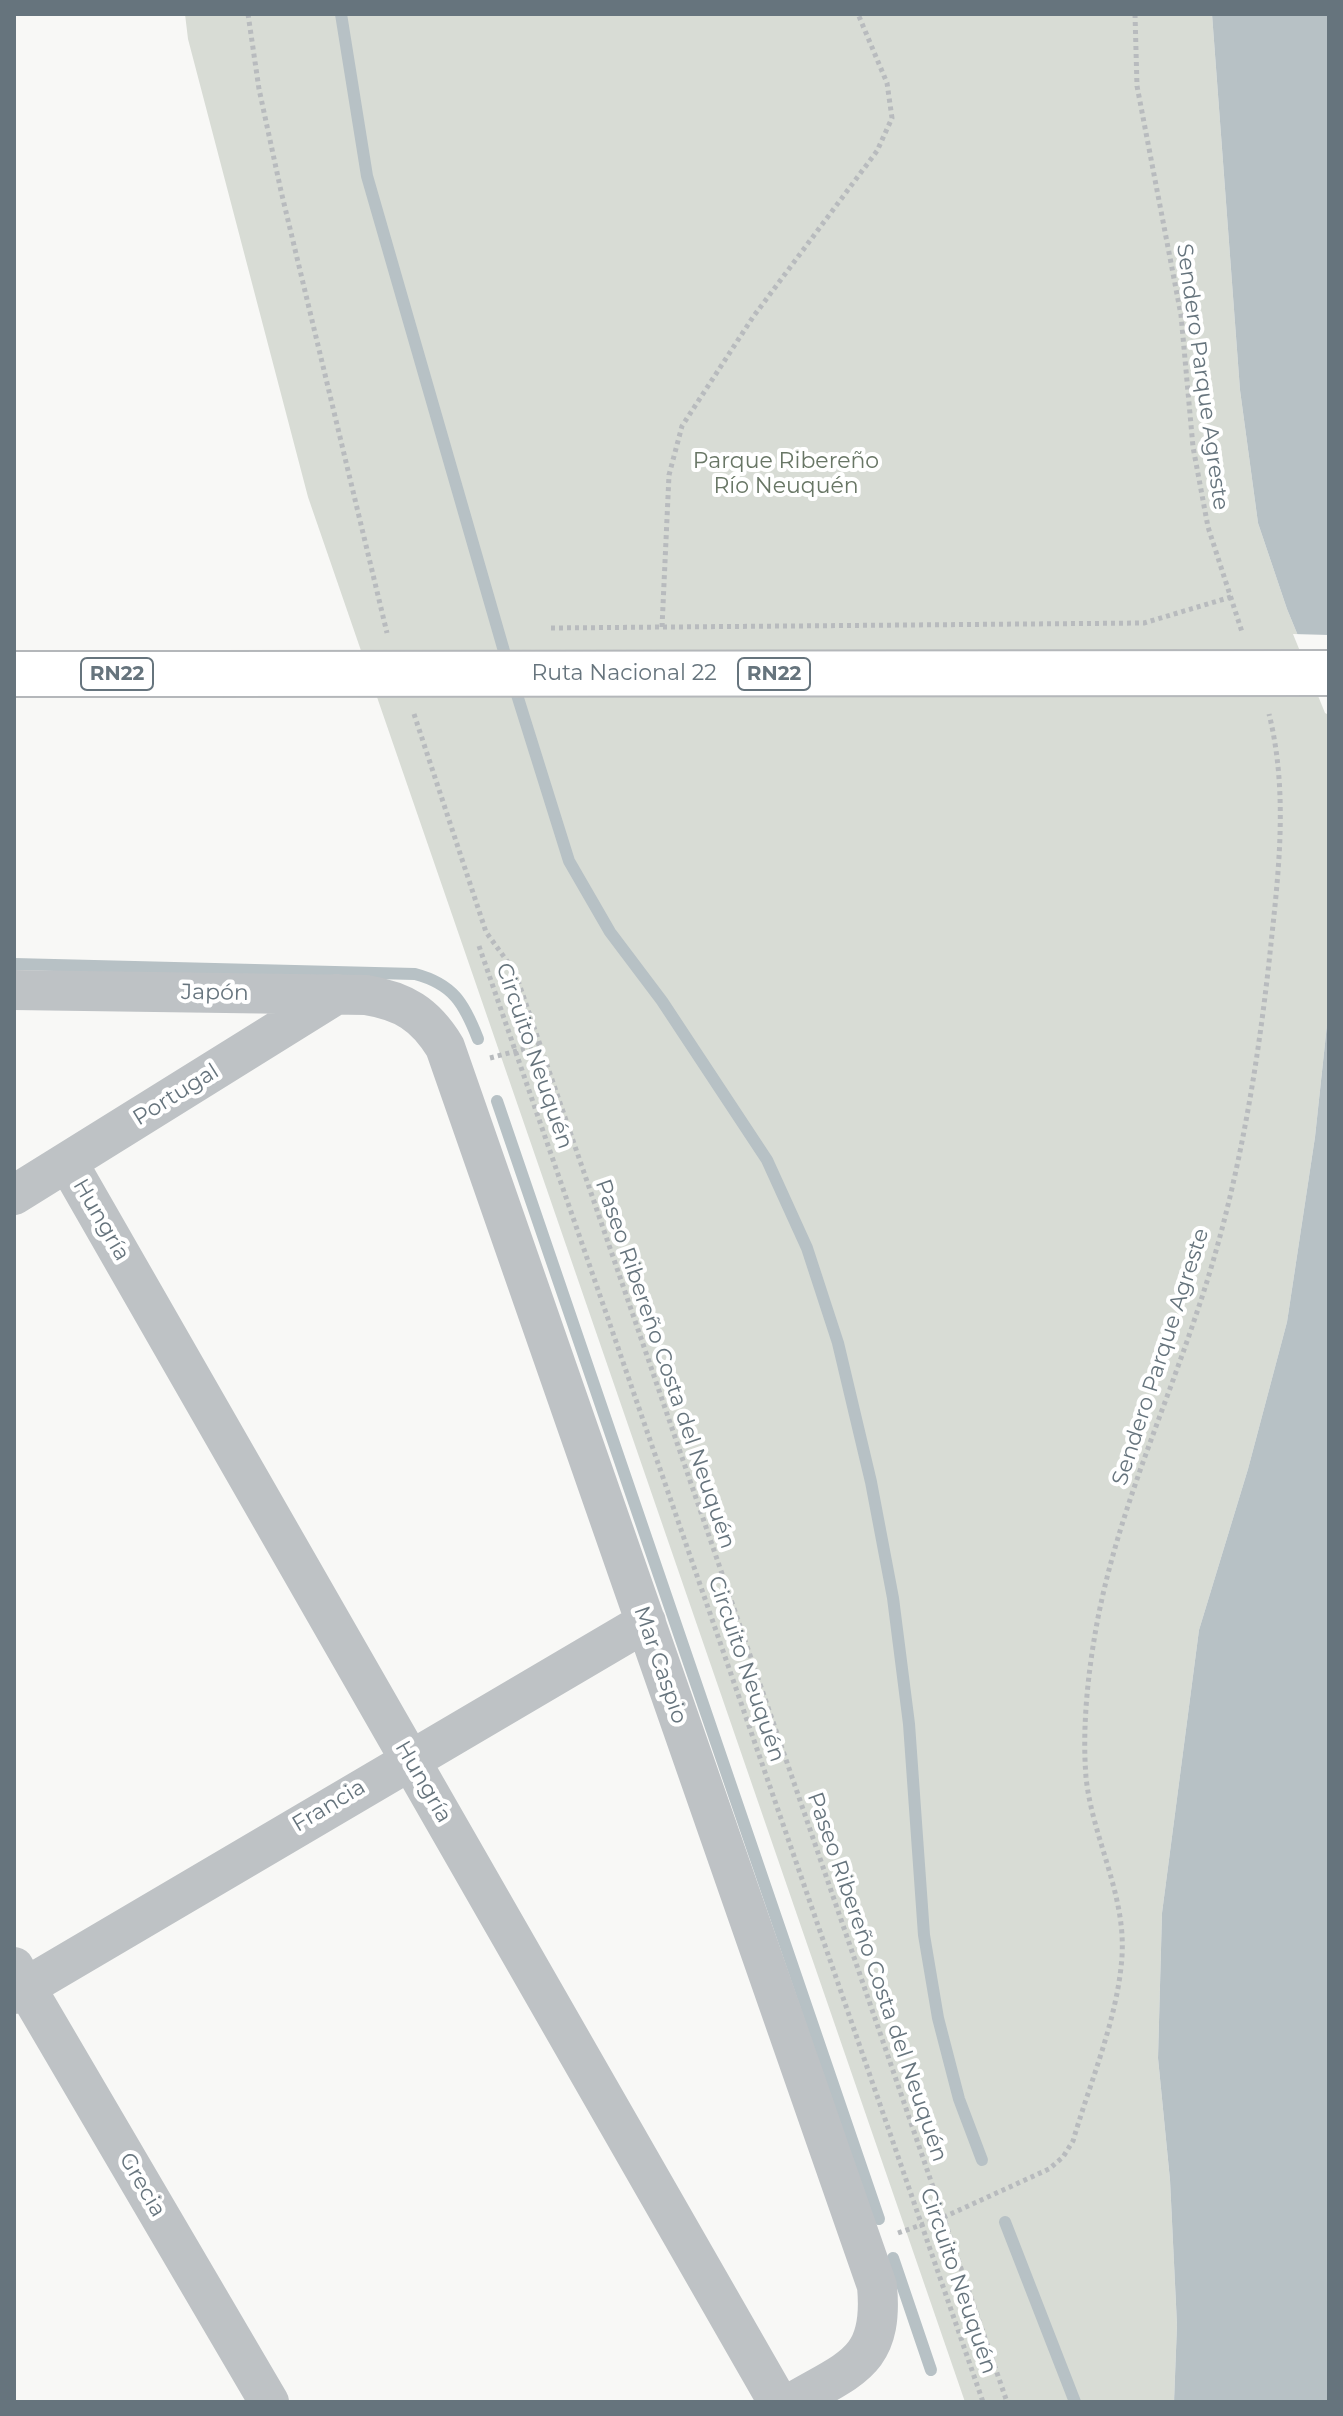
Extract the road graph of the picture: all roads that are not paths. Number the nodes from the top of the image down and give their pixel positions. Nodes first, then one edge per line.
1 (1329, 673) edge
2 (14, 674) edge
3 (14, 990) edge
4 (337, 994) junction
5 (414, 1009) joint
6 (68, 1163) junction
7 (14, 1195) edge
8 (646, 1622) junction
9 (409, 1758) junction
10 (18, 1983) edge
11 (269, 2402) edge
12 (778, 2402) edge
13 (793, 2402) edge

1 - 2 highway, Ruta Nacional 22 / RN22, bridge
3 - 4 street, Japón
4 - 5 street, Japón
4 - 6 street, Portugal
5 - 8 street, Mar Caspio
6 - 7 street, Portugal
6 - 9 street, Hungría
8 - 9 street, Francia
8 - 13 street, Mar Caspio
9 - 10 street, Francia
9 - 12 street, Hungría
10 - 11 street, Grecia

